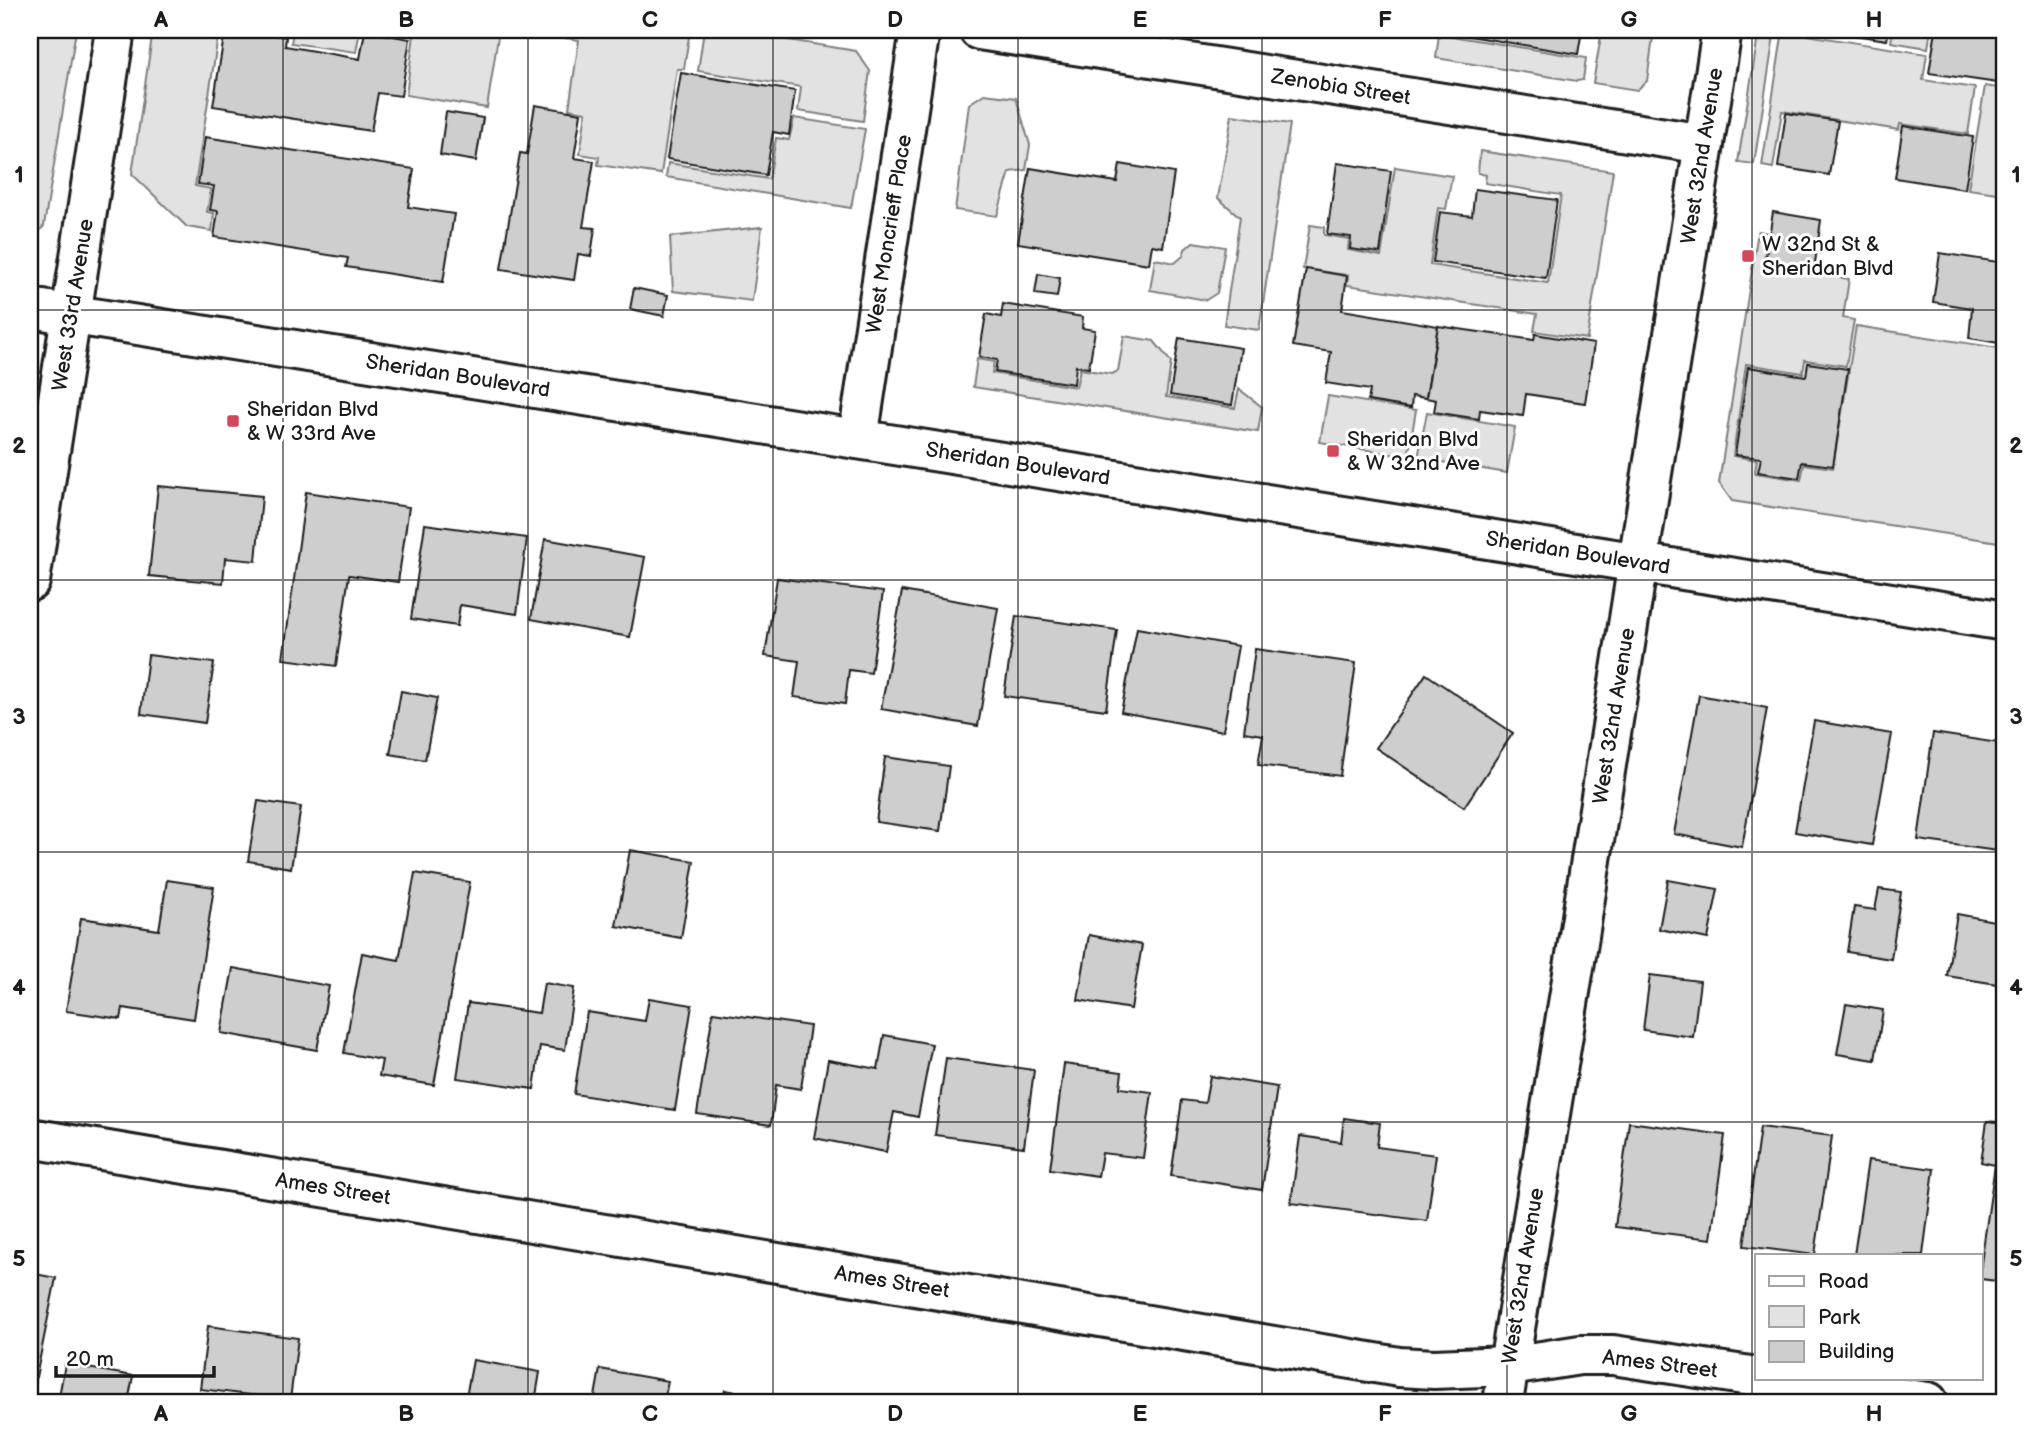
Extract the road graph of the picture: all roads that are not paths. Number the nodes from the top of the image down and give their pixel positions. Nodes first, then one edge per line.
1 (115, 30) edge
2 (920, 30) edge
3 (979, 30) edge
4 (1722, 30) edge
5 (1704, 144) junction
6 (30, 308) edge
7 (71, 314) junction
8 (858, 439) junction
9 (1639, 563) junction
10 (30, 581) edge
11 (2005, 621) edge
12 (30, 1138) edge
13 (1755, 1377) edge
14 (1777, 1380) edge
15 (1506, 1384) edge
16 (1928, 1402) edge

1 - 7 street, West 33rd Avenue
2 - 8 street, West Moncrieff Place
3 - 5 street, Zenobia Street
4 - 5 street, West 32nd Avenue
5 - 9 street, West 32nd Avenue
6 - 7 street, Sheridan Boulevard
7 - 8 street, Sheridan Boulevard
7 - 10 street, West 33rd Avenue
8 - 9 street, Sheridan Boulevard
9 - 11 street, Sheridan Boulevard
9 - 15 street, West 32nd Avenue
12 - 15 street, Ames Street
13 - 15 street, Ames Street
14 - 16 street

